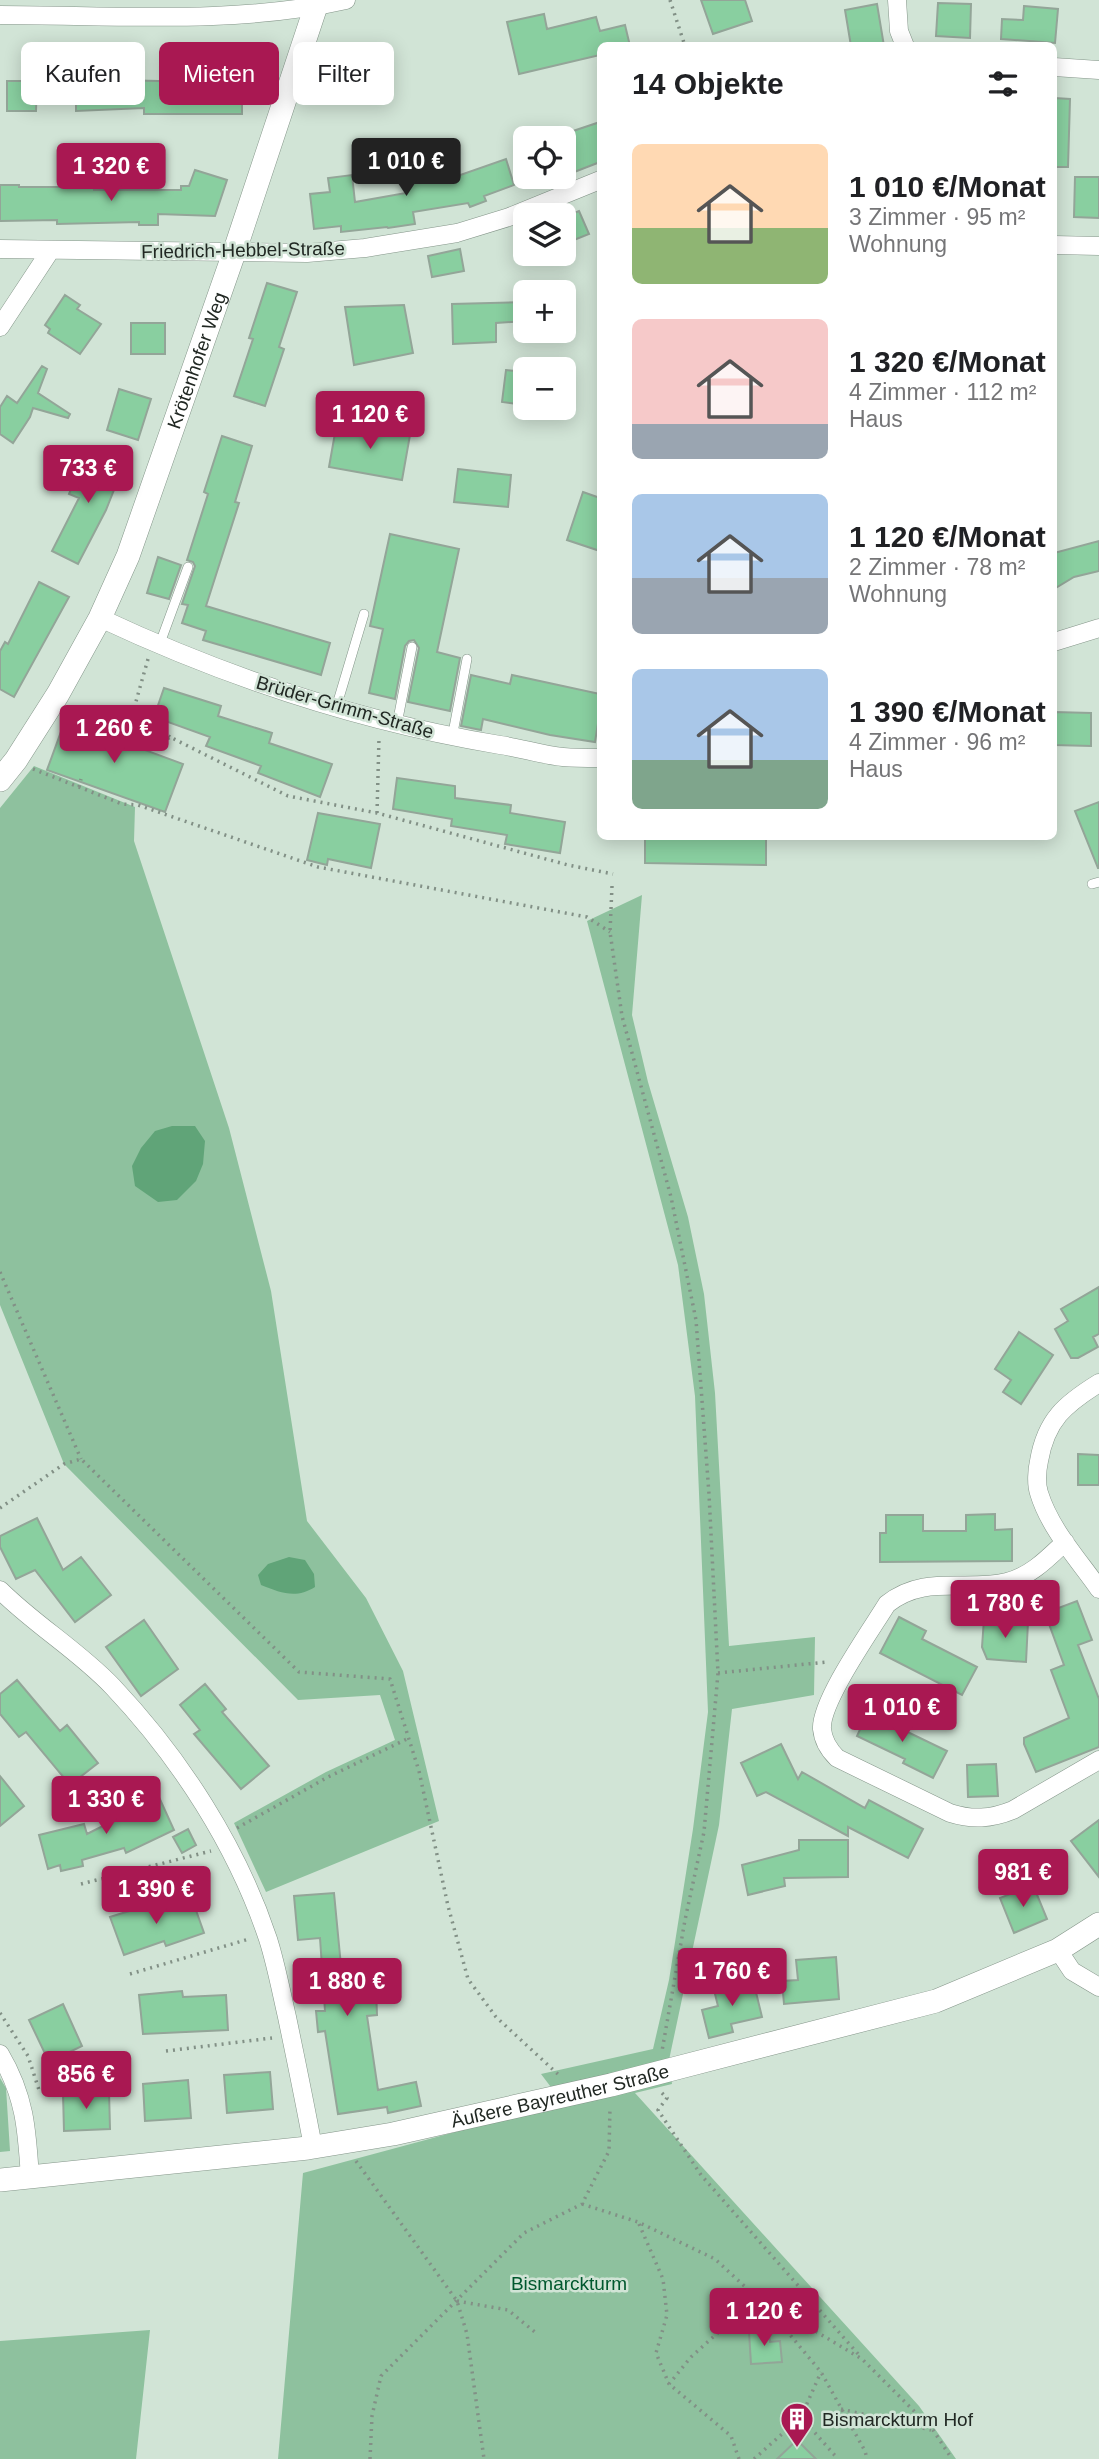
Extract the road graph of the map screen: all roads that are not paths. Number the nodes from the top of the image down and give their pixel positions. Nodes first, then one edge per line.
1 (346, 0) edge
2 (897, 0) edge
3 (317, 3) edge
4 (136, 8) edge
5 (0, 15) edge
6 (903, 42) edge
7 (1057, 66) edge
8 (1099, 70) edge
9 (597, 181) edge
10 (1057, 245) edge
11 (1099, 246) edge
12 (0, 249) edge
13 (50, 251) junction
14 (234, 253) junction
15 (0, 327) edge
16 (188, 567) dead end
17 (364, 614) dead end
18 (100, 618) junction
19 (1099, 628) edge
20 (1057, 641) edge
21 (156, 644) junction
22 (412, 647) dead end
23 (467, 659) dead end
24 (336, 708) junction
25 (397, 724) junction
26 (452, 738) junction
27 (597, 758) edge
28 (0, 780) edge
29 (1099, 1383) edge
30 (1065, 1542) junction
31 (1099, 1589) edge
32 (0, 1590) edge
33 (1099, 1760) edge
34 (1099, 1924) edge
35 (1059, 1950) junction
36 (1099, 1987) edge
37 (0, 2054) edge
38 (313, 2147) junction
39 (30, 2178) junction
40 (0, 2180) edge

1 - 3 street
2 - 6 street
3 - 4 street
3 - 14 street, Krötenhofer Weg
4 - 5 street
7 - 8 street
9 - 14 street, Friedrich-Hebbel-Straße
10 - 11 street
12 - 13 street, Friedrich-Hebbel-Straße
13 - 14 street, Friedrich-Hebbel-Straße
13 - 15 street
14 - 18 street, Krötenhofer Weg
16 - 21 lane
17 - 24 lane
18 - 21 street, Brüder-Grimm-Straße
18 - 28 street, Krötenhofer Weg
19 - 20 street
21 - 24 street, Brüder-Grimm-Straße
22 - 25 lane
23 - 26 lane
24 - 25 street, Brüder-Grimm-Straße
25 - 26 street, Brüder-Grimm-Straße
26 - 27 street, Brüder-Grimm-Straße
29 - 30 street
30 - 31 street
30 - 33 street
32 - 38 street
34 - 35 street, Äußere Bayreuther Straße
35 - 36 street
35 - 38 street, Äußere Bayreuther Straße
37 - 39 street
38 - 39 street, Äußere Bayreuther Straße
39 - 40 street, Äußere Bayreuther Straße

